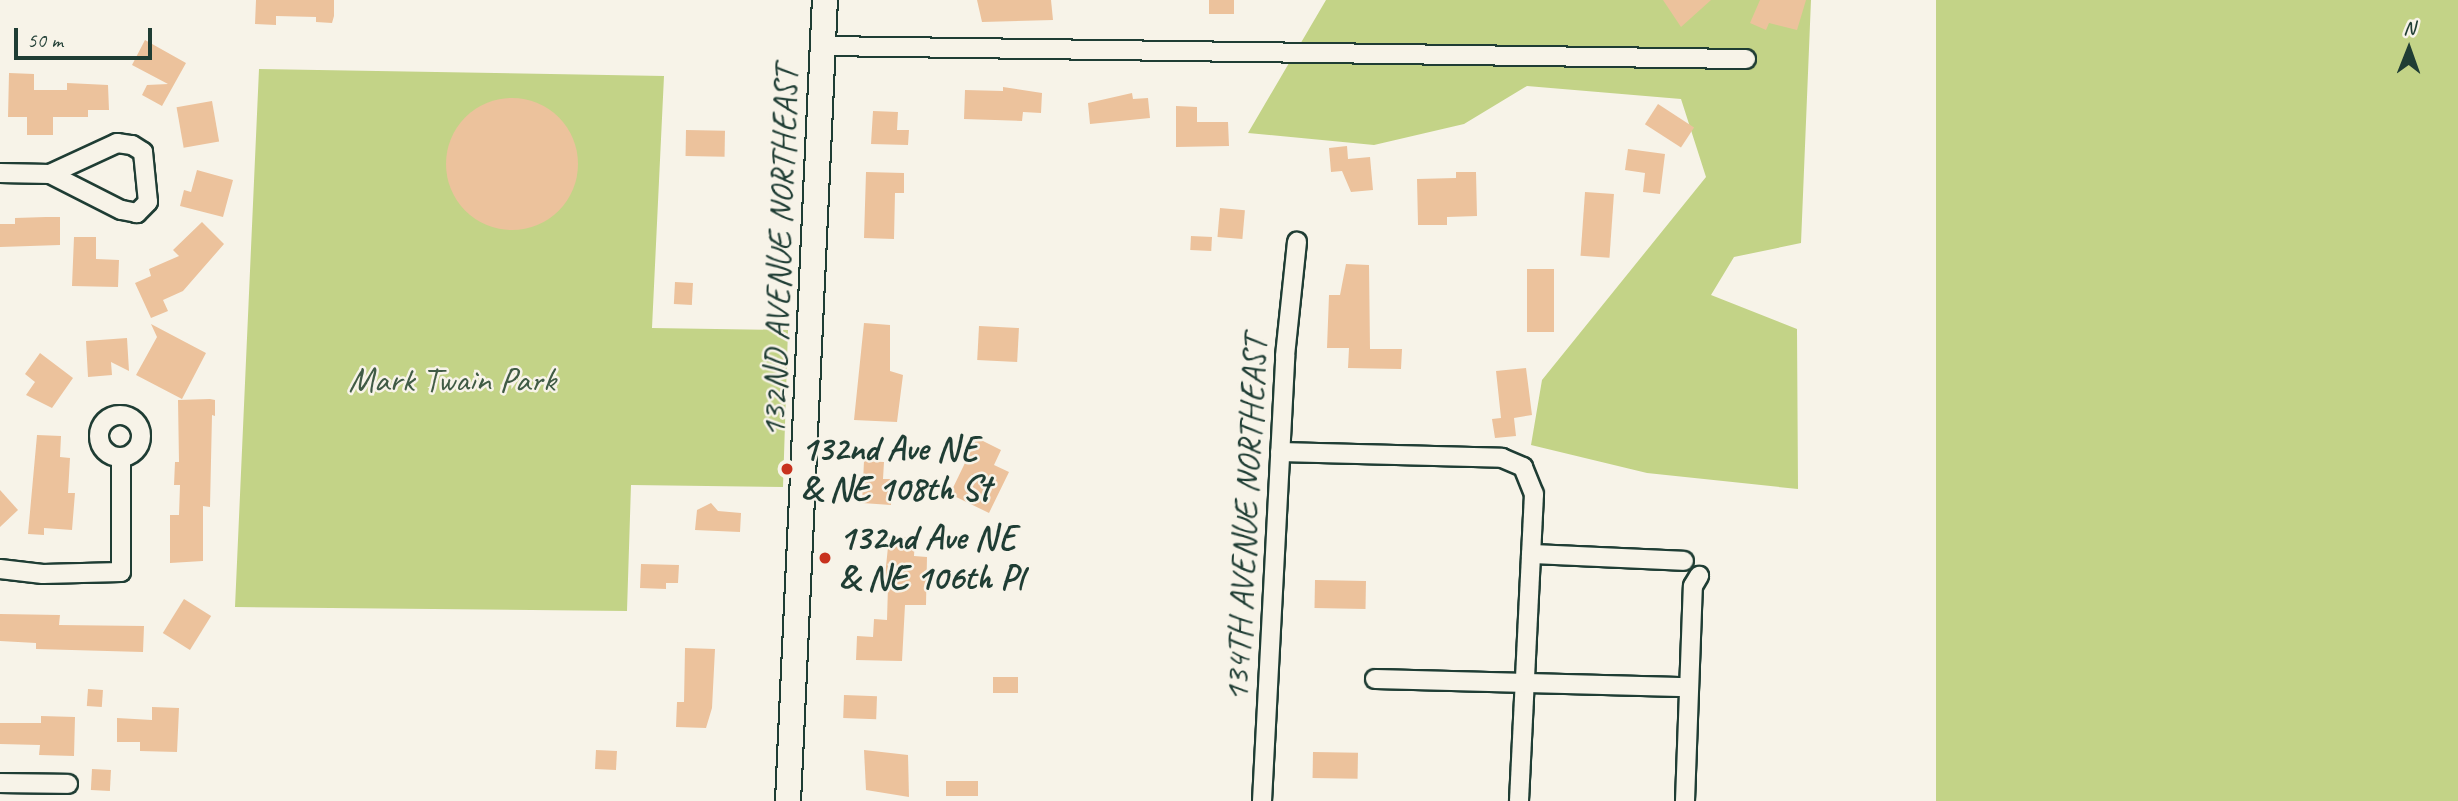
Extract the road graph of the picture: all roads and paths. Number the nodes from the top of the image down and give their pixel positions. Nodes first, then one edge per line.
1 (825, 0) edge
2 (823, 46) junction
3 (1746, 58) dead end
4 (0, 173) edge
5 (50, 174) junction
6 (1297, 242) dead end
7 (1280, 452) junction
8 (121, 458) dead end
9 (1531, 554) junction
10 (1684, 561) dead end
11 (0, 569) edge
12 (1699, 576) dead end
13 (1376, 679) dead end
14 (1525, 683) junction
15 (1689, 687) junction
16 (0, 783) edge
17 (68, 784) dead end
18 (788, 801) edge
19 (1262, 801) edge
20 (1519, 801) edge
21 (1685, 801) edge

1 - 2 street, 132ND AVENUE NORTHEAST
2 - 3 street
2 - 18 street, 132ND AVENUE NORTHEAST
4 - 5 street
5 - 5 street
6 - 7 street, 134TH AVENUE NORTHEAST
7 - 9 street
7 - 19 street, 134TH AVENUE NORTHEAST
8 - 11 street
9 - 10 street
9 - 14 street
12 - 15 street
13 - 14 street
14 - 15 street
14 - 20 street
15 - 21 street
16 - 17 street

